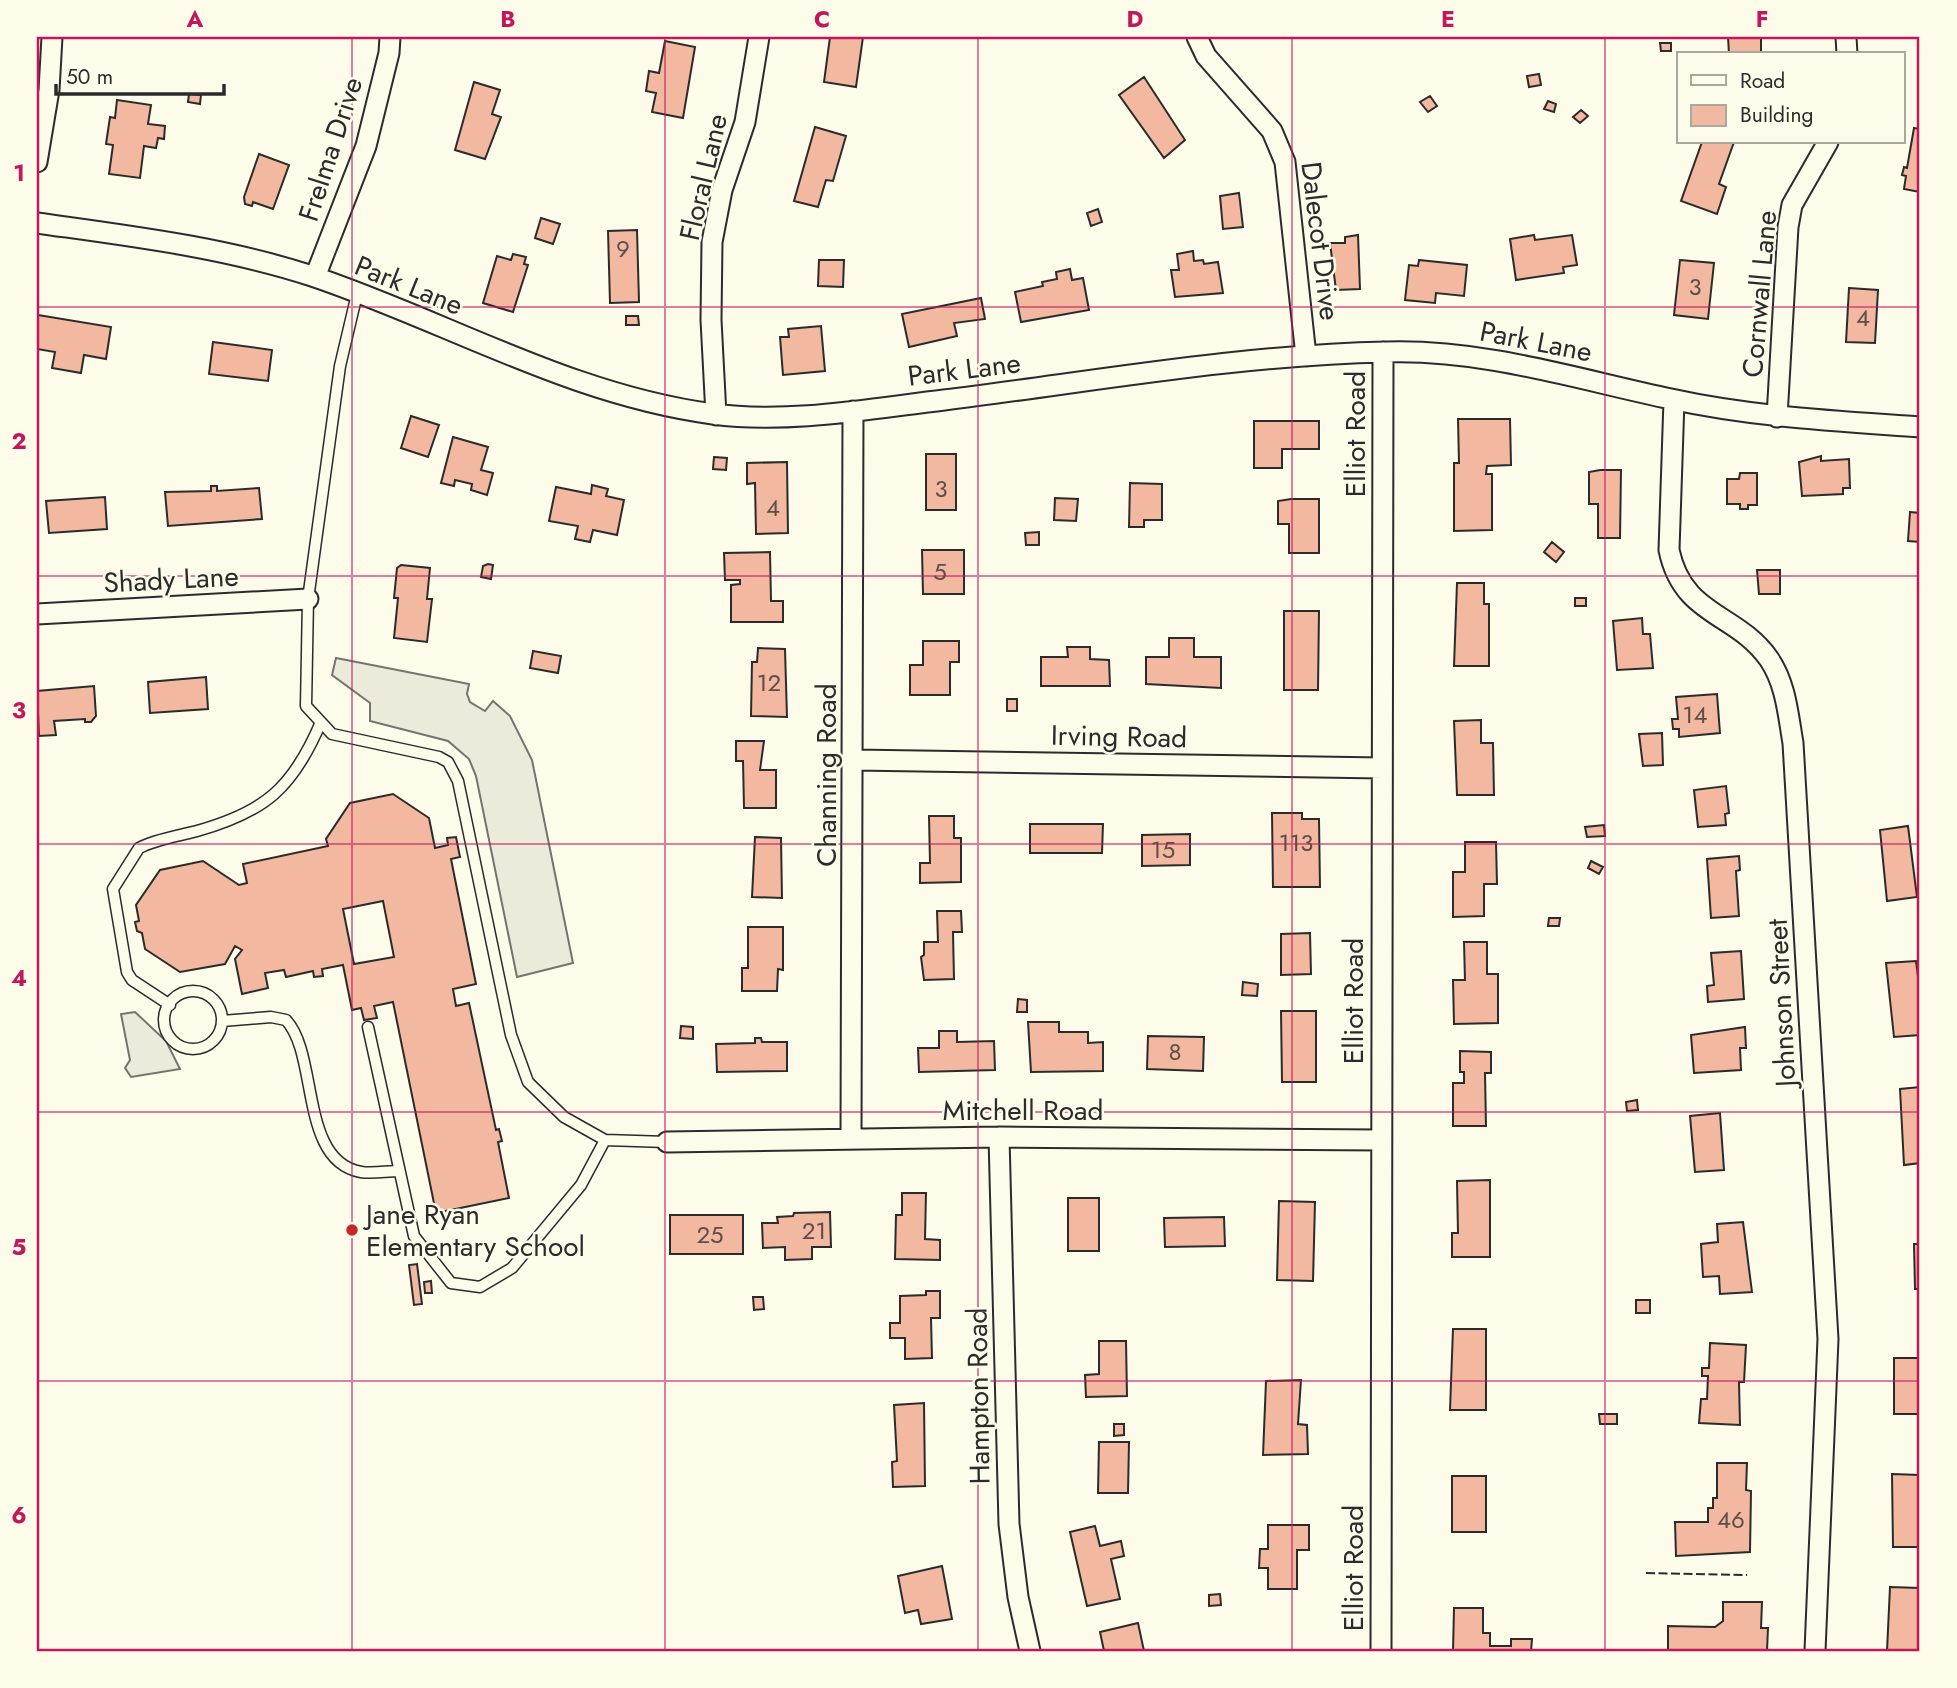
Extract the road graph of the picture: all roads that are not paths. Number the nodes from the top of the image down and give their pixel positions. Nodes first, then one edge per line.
1 (52, 37) edge
2 (390, 37) edge
3 (759, 37) edge
4 (1197, 37) edge
5 (1827, 144) edge
6 (37, 162) edge
7 (37, 223) edge
8 (315, 277) junction
9 (357, 294) junction
10 (1383, 352) junction
11 (1306, 356) junction
12 (1674, 400) junction
13 (853, 411) junction
14 (716, 415) junction
15 (1777, 417) junction
16 (1920, 427) edge
17 (308, 599) junction
18 (37, 614) edge
19 (321, 722) junction
20 (854, 760) junction
21 (1382, 768) junction
22 (170, 1004) junction
23 (222, 1021) junction
24 (368, 1027) dead end
25 (999, 1137) junction
26 (851, 1139) junction
27 (605, 1140) junction
28 (1380, 1140) junction
29 (667, 1142) joint
30 (399, 1171) junction
31 (1030, 1651) edge
32 (1381, 1651) edge
33 (1815, 1651) edge

1 - 6 street
2 - 8 street, Frelma Drive
3 - 14 street, Floral Lane
4 - 11 street, Dalecot Drive
5 - 15 street, Cornwall Lane
7 - 8 street, Park Lane
8 - 9 street, Park Lane
9 - 14 street, Park Lane
9 - 17 lane
10 - 11 street, Park Lane
10 - 12 street, Park Lane
10 - 21 street, Elliot Road
11 - 13 street, Park Lane
12 - 15 street, Park Lane
12 - 33 street, Johnson Street
13 - 14 street, Park Lane
13 - 20 street, Channing Road
15 - 16 street, Park Lane
17 - 18 street, Shady Lane
17 - 19 lane
19 - 22 lane
19 - 27 lane
20 - 21 street, Irving Road
20 - 26 street, Channing Road
21 - 28 street, Elliot Road
22 - 23 lane
22 - 23 lane
23 - 30 lane
24 - 30 lane
25 - 26 street, Mitchell Road
25 - 28 street, Mitchell Road
25 - 31 street, Hampton Road
26 - 29 street, Mitchell Road
27 - 29 lane
27 - 30 lane
28 - 32 street, Elliot Road

